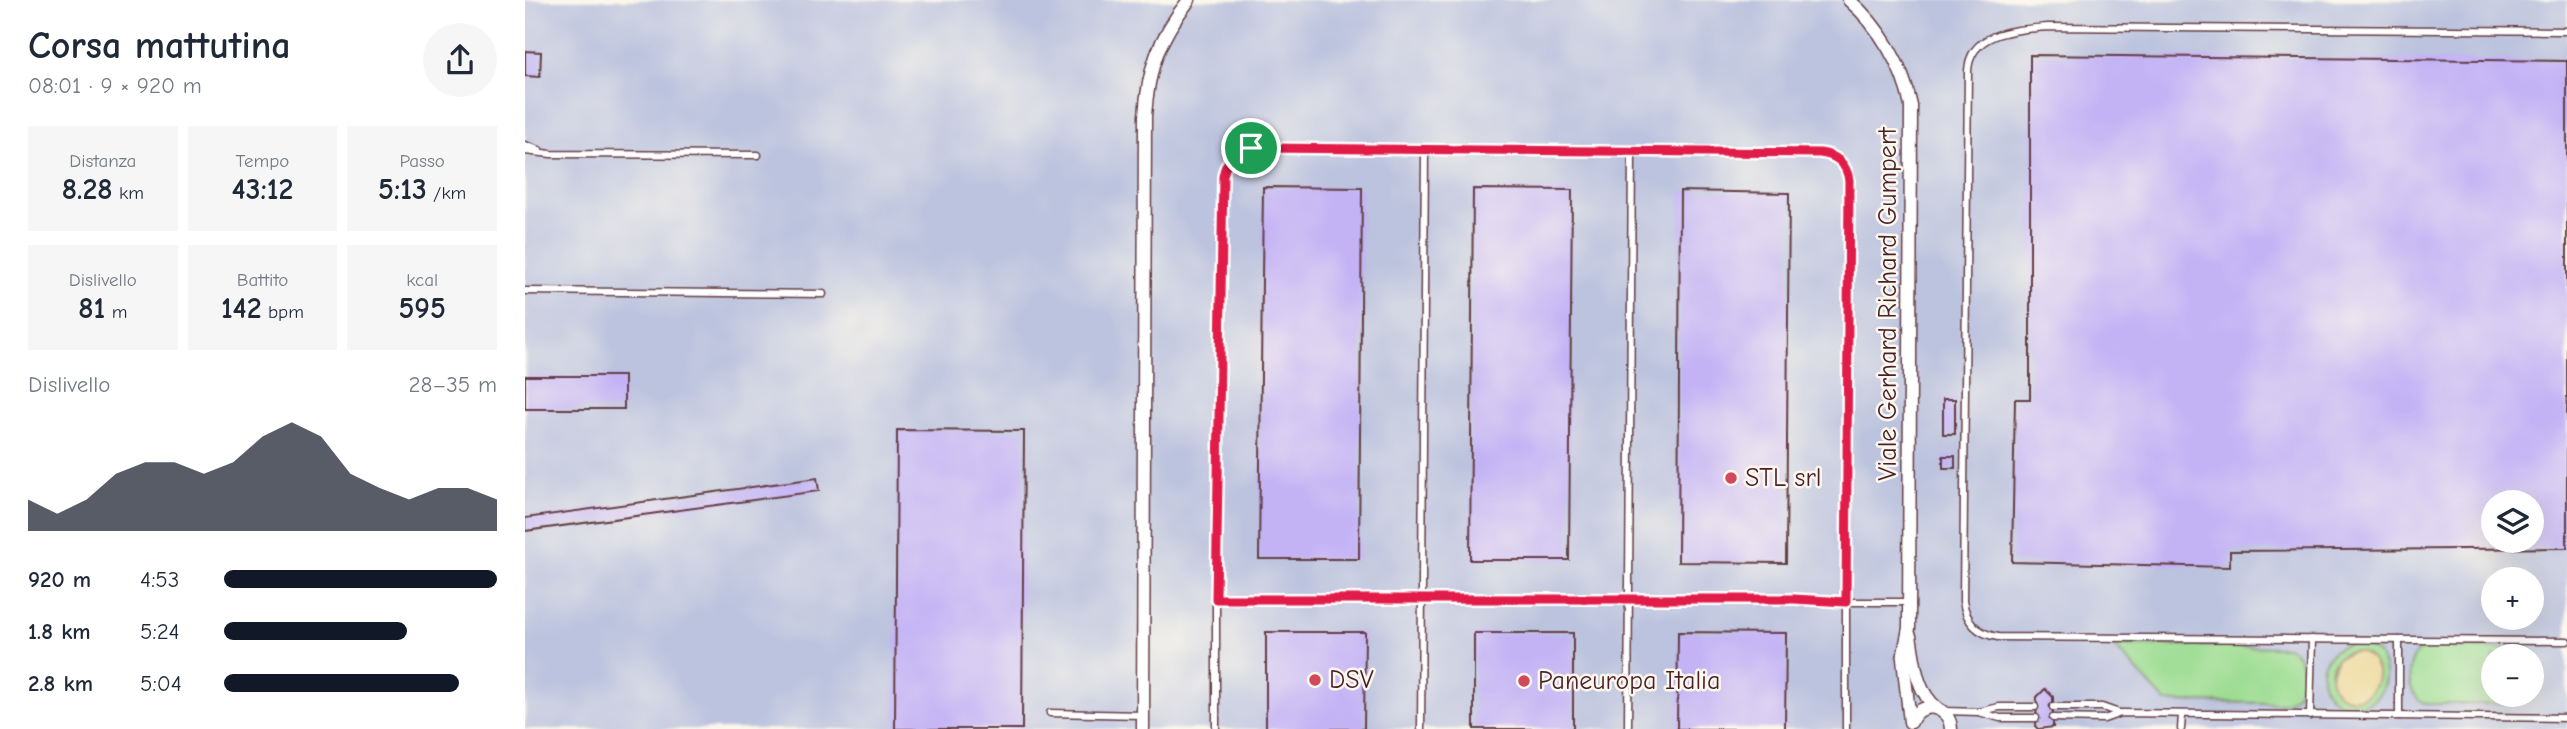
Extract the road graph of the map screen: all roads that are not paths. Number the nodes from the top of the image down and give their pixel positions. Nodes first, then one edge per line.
1 (1189, 0) edge
2 (1849, 0) edge
3 (2567, 32) edge
4 (525, 145) edge
5 (1425, 149) junction
6 (525, 151) edge
7 (1632, 151) junction
8 (551, 154) junction
9 (758, 155) dead end
10 (525, 291) edge
11 (823, 294) dead end
12 (1423, 597) junction
13 (1628, 598) junction
14 (1216, 599) junction
15 (1846, 602) junction
16 (1909, 602) junction
17 (1909, 628) junction
18 (2312, 639) junction
19 (2399, 640) junction
20 (2567, 641) edge
21 (2035, 707) dead end
22 (2053, 707) dead end
23 (1940, 710) junction
24 (1979, 712) junction
25 (1050, 713) dead end
26 (2121, 713) junction
27 (1143, 715) junction
28 (2182, 715) junction
29 (2310, 716) junction
30 (2399, 716) junction
31 (2567, 718) edge
32 (2036, 719) dead end
33 (2053, 719) dead end
34 (1910, 727) edge
35 (1143, 729) edge
36 (1216, 729) edge
37 (1422, 729) edge
38 (1627, 729) edge
39 (1846, 729) edge
40 (1951, 729) edge
41 (2182, 729) edge

1 - 27 street
2 - 16 street, Viale Gerhard Richard Gumpert
3 - 18 lane
4 - 8 lane
5 - 7 lane
5 - 12 lane
5 - 14 lane
6 - 8 lane
7 - 13 lane
7 - 15 lane
8 - 9 lane
10 - 11 lane
12 - 13 lane
12 - 14 lane
12 - 37 lane
13 - 15 lane
13 - 38 lane
14 - 36 lane
15 - 16 lane
15 - 39 lane
16 - 17 street, Viale Gerhard Richard Gumpert
17 - 23 street, Viale Gerhard Richard Gumpert
17 - 34 street, Viale Gerhard Richard Gumpert
18 - 19 lane
18 - 29 lane
19 - 20 lane
19 - 30 lane
21 - 24 lane
22 - 26 lane
23 - 24 lane
23 - 34 street
23 - 40 street, Viale Gerhard Richard Gumpert
24 - 32 lane
25 - 27 lane
26 - 28 lane
26 - 33 lane
27 - 35 street
28 - 29 lane
28 - 41 lane
29 - 30 lane
30 - 31 lane

